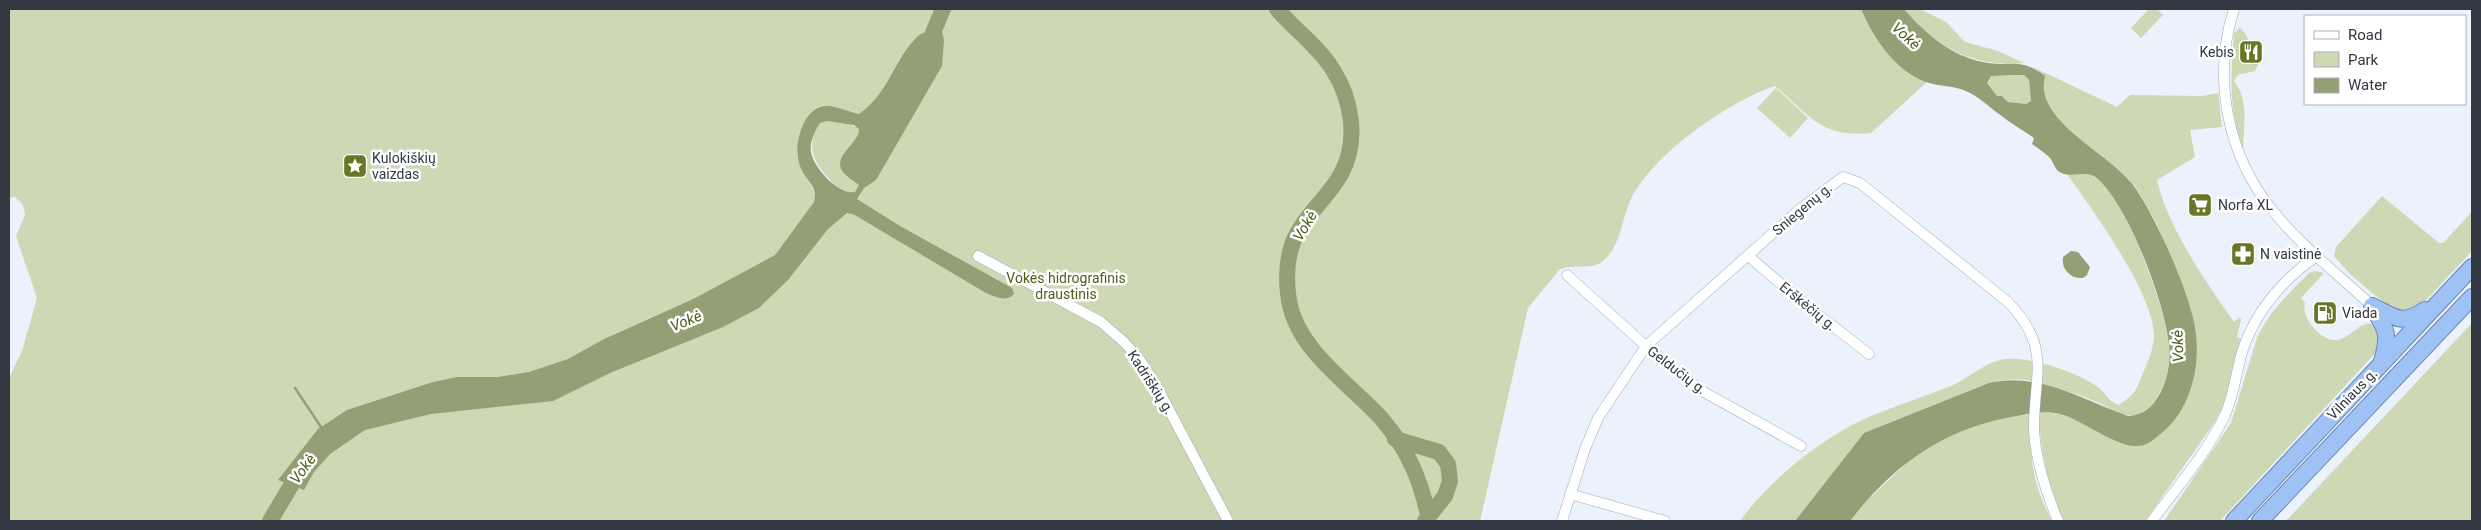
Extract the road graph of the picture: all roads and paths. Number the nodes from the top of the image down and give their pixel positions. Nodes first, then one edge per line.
1 (2234, 9) edge
2 (978, 256) dead end
3 (1748, 256) junction
4 (2317, 256) junction
5 (2472, 267) edge
6 (1567, 275) dead end
7 (2445, 296) junction
8 (2472, 297) edge
9 (2372, 306) junction
10 (1646, 346) junction
11 (1870, 354) dead end
12 (2382, 363) junction
13 (1801, 446) dead end
14 (1570, 494) junction
15 (1228, 521) edge
16 (1562, 521) edge
17 (1665, 521) edge
18 (2058, 521) edge
19 (2152, 521) edge
20 (2234, 521) edge
21 (2260, 521) edge

1 - 4 street
2 - 15 street, Kadriškių g.
3 - 10 street, Sniegenų g.
3 - 11 street, Erškėčių g.
3 - 18 street, Sniegenų g.
4 - 9 street
4 - 19 street
5 - 7 highway, Vilniaus g.
6 - 10 street, Geldučių g.
7 - 9 highway
7 - 12 highway, Vilniaus g.
8 - 21 highway, Vilniaus g.
9 - 12 highway
10 - 13 street, Geldučių g.
10 - 14 street, Sniegenų g.
12 - 20 highway, Vilniaus g.
14 - 16 street, Sniegenų g.
14 - 17 street

